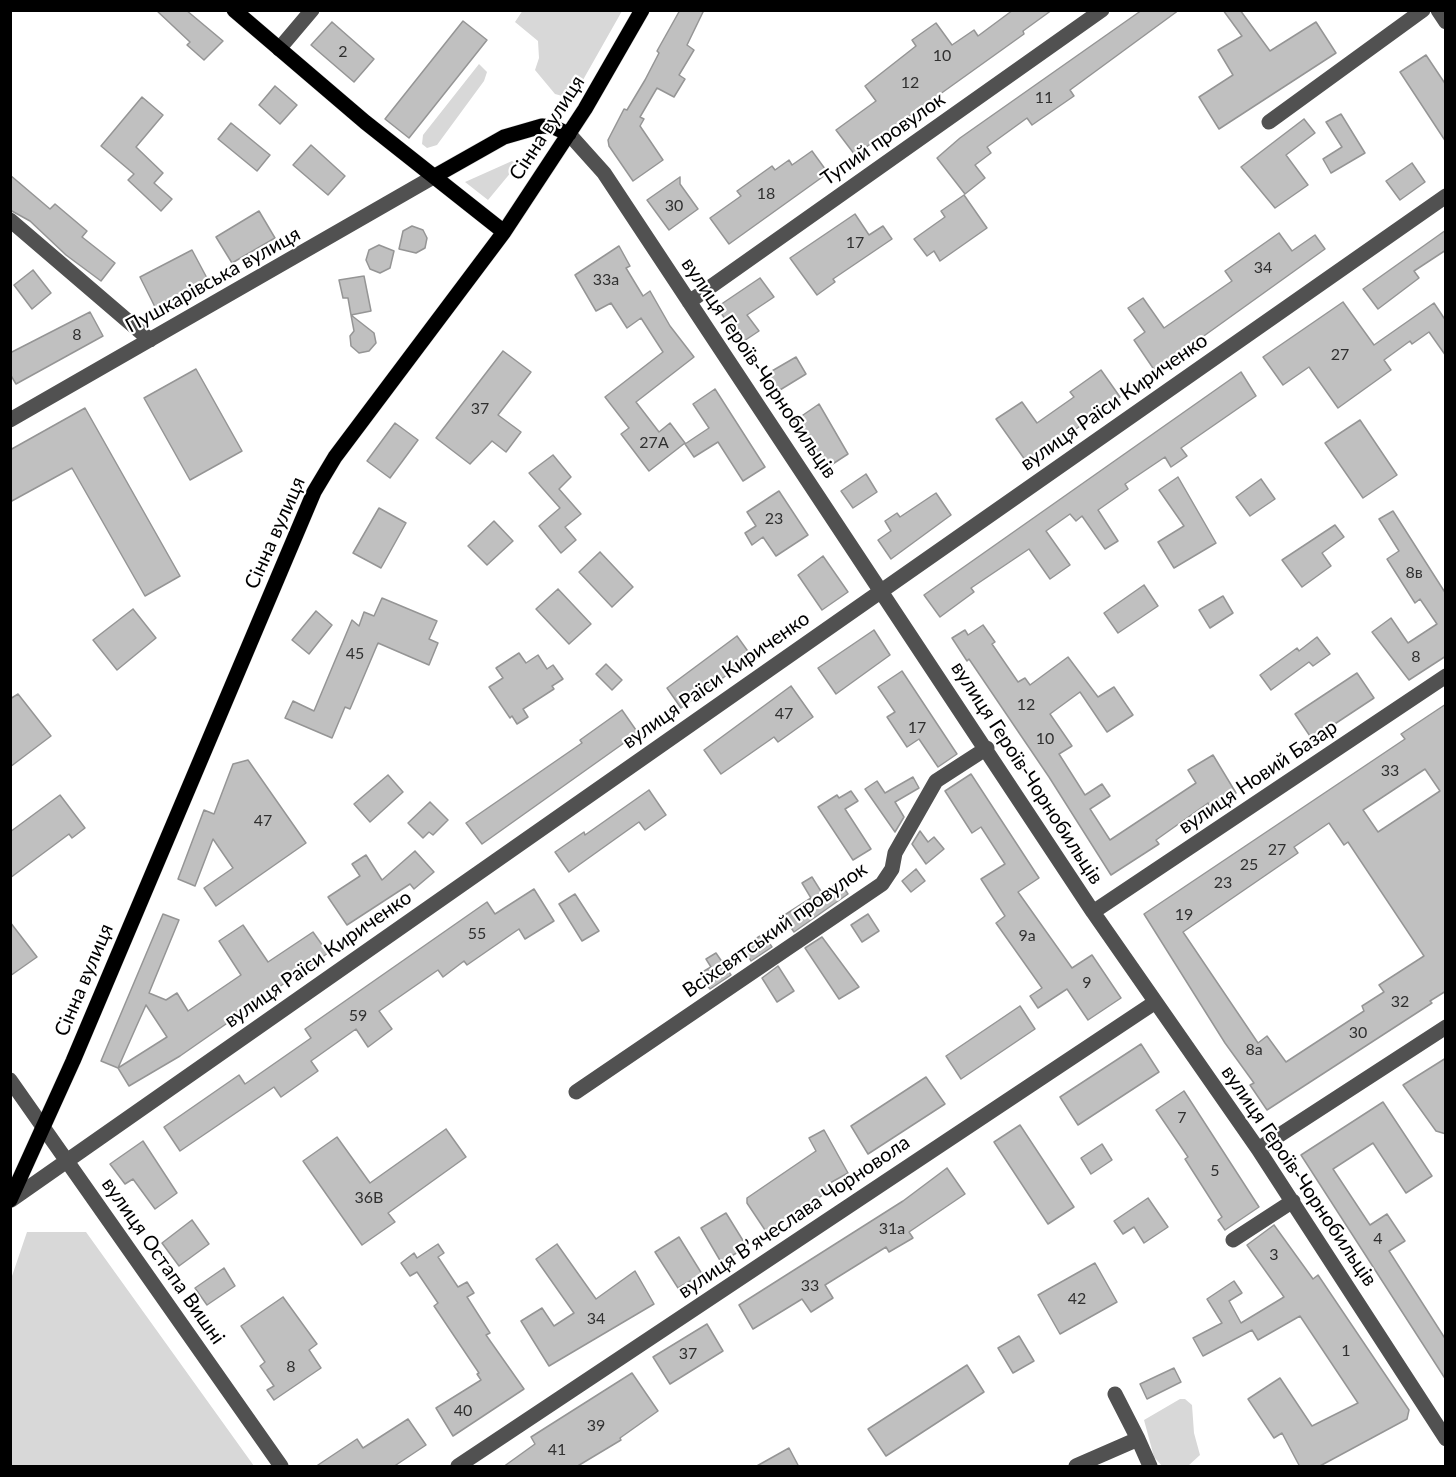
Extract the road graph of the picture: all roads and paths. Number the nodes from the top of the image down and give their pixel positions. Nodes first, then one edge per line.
1 (234, 10) edge
2 (312, 10) edge
3 (642, 10) edge
4 (1102, 10) edge
5 (1423, 10) edge
6 (1438, 10) edge
7 (1446, 22) edge
8 (279, 49) junction
9 (1269, 122) dead end
10 (569, 134) junction
11 (435, 176) junction
12 (1446, 196) edge
13 (10, 220) edge
14 (504, 232) junction
15 (689, 302) junction
16 (150, 340) junction
17 (10, 420) edge
18 (882, 590) junction
19 (1445, 676) edge
20 (987, 748) junction
21 (1093, 912) junction
22 (1154, 1003) junction
23 (1446, 1027) edge
24 (10, 1080) edge
25 (576, 1092) dead end
26 (45, 1127) junction
27 (1258, 1149) junction
28 (67, 1160) junction
29 (11, 1200) edge
30 (1293, 1201) junction
31 (1233, 1240) dead end
32 (1115, 1394) dead end
33 (1138, 1439) junction
34 (1446, 1439) edge
35 (281, 1467) edge
36 (458, 1467) edge
37 (1076, 1467) edge
38 (1150, 1467) edge

1 - 8 main road
2 - 8 street
3 - 10 main road, Сінна вулиця
4 - 15 street, Тупий провулок
5 - 9 street
6 - 7 street
8 - 11 main road
10 - 11 main road
10 - 14 main road, Сінна вулиця
10 - 15 street, вулиця Героїв-Чорнобильців
11 - 14 main road
11 - 16 street, Пушкарівська вулиця
12 - 18 street, вулиця Раїси Кириченко
13 - 16 street
14 - 26 main road, Сінна вулиця
15 - 18 street, вулиця Героїв-Чорнобильців
16 - 17 street, Пушкарівська вулиця
18 - 20 street, вулиця Героїв-Чорнобильців
18 - 28 street, вулиця Раїси Кириченко
19 - 21 street, вулиця Новий Базар
20 - 21 street, вулиця Героїв-Чорнобильців
20 - 25 street, Всіхсвятський провулок
21 - 22 street, вулиця Героїв-Чорнобильців
22 - 27 street, вулиця Героїв-Чорнобильців
22 - 36 street, вулиця Вʼячеслава Чорновола
23 - 27 street
24 - 26 street, вулиця Остапа Вишні
26 - 28 street, вулиця Остапа Вишні
26 - 29 main road, вулиця Раїси Кириченко
27 - 30 street, вулиця Героїв-Чорнобильців
28 - 29 street, вулиця Раїси Кириченко
28 - 35 street, вулиця Остапа Вишні
30 - 31 street
30 - 34 street, вулиця Героїв-Чорнобильців
32 - 33 street
33 - 37 street
33 - 38 street

